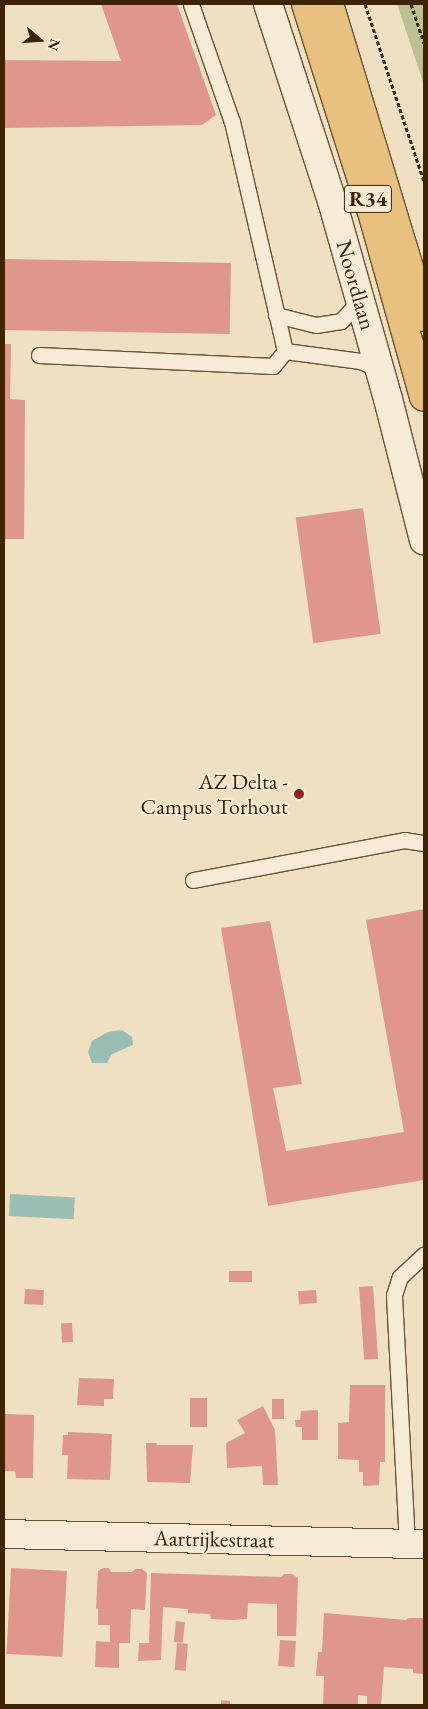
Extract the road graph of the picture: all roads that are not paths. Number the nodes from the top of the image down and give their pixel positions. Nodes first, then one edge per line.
1 (191, 4) edge
2 (268, 4) edge
3 (306, 4) edge
4 (329, 4) edge
5 (360, 300) junction
6 (276, 315) junction
7 (424, 317) edge
8 (285, 351) junction
9 (39, 355) dead end
10 (380, 369) junction
11 (424, 397) edge
12 (424, 540) edge
13 (424, 843) edge
14 (193, 880) dead end
15 (424, 1254) edge
16 (4, 1534) edge
17 (416, 1544) edge

1 - 6 lane
2 - 5 street, Noordlaan
3 - 11 main road, Noordlaan / R34
4 - 7 main road, R34
5 - 6 lane
5 - 10 street, Noordlaan
6 - 8 lane
8 - 9 lane
8 - 10 lane
10 - 12 street, Noordlaan
13 - 14 lane
15 - 17 lane
16 - 17 street, Aartrijkestraat

